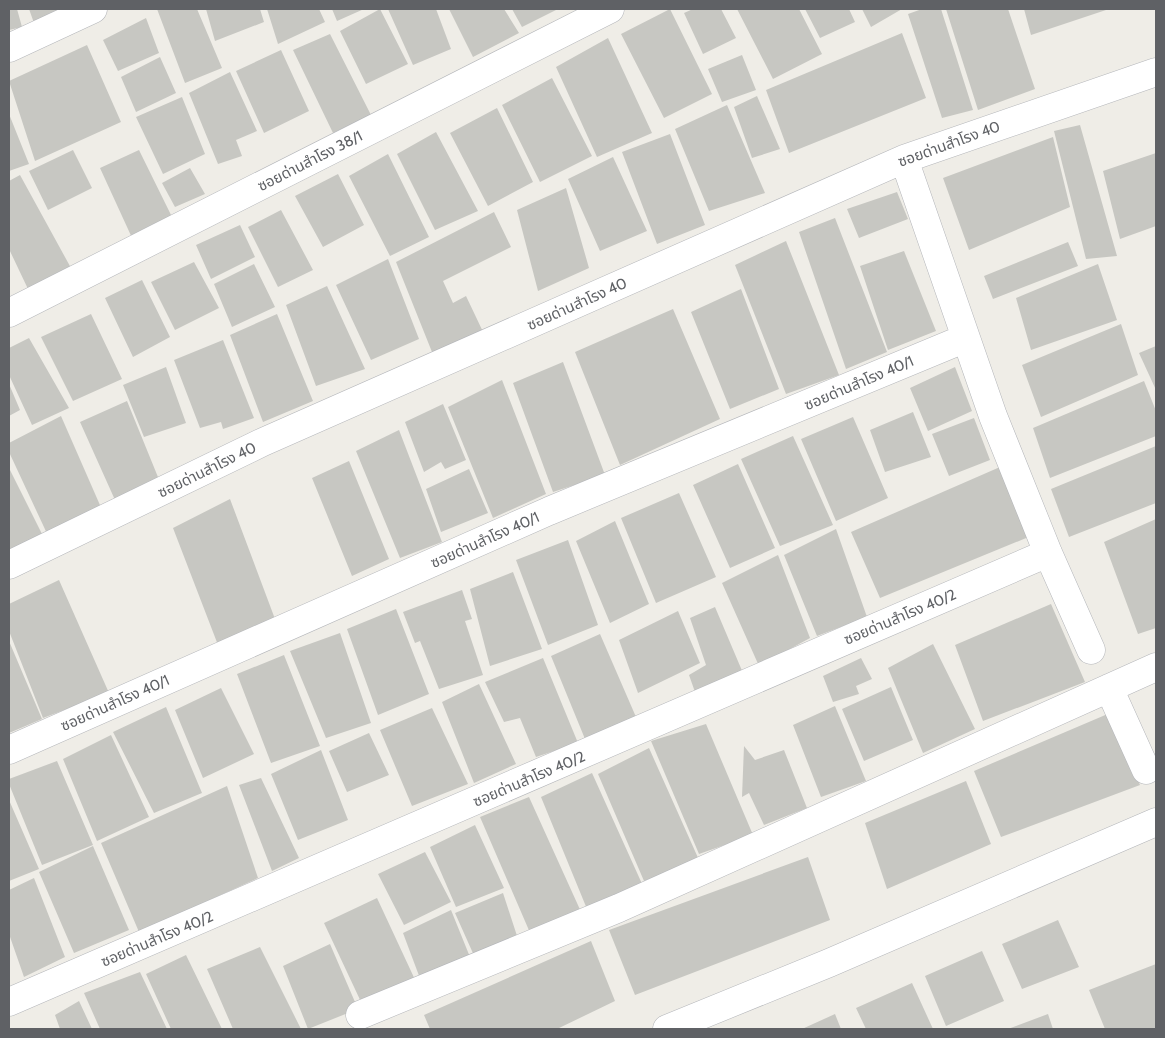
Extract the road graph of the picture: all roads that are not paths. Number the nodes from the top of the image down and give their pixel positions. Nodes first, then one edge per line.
1 (93, 9) edge
2 (610, 9) edge
3 (9, 48) edge
4 (1156, 72) edge
5 (904, 159) junction
6 (9, 313) edge
7 (966, 338) junction
8 (1048, 553) junction
9 (9, 565) edge
10 (1091, 650) dead end
11 (1156, 667) edge
12 (1109, 688) junction
13 (9, 750) edge
14 (1146, 770) dead end
15 (1156, 822) edge
16 (9, 1002) edge
17 (360, 1015) dead end
18 (667, 1029) edge

1 - 3 street
2 - 6 street, ซอยด่านสำโรง 38/1
4 - 5 street, ซอยด่านสำโรง 40
5 - 7 street
5 - 9 street, ซอยด่านสำโรง 40
7 - 8 street
7 - 13 street, ซอยด่านสำโรง 40/1
8 - 10 street
8 - 16 street, ซอยด่านสำโรง 40/2
11 - 12 street
12 - 14 street
12 - 17 street
15 - 18 street

